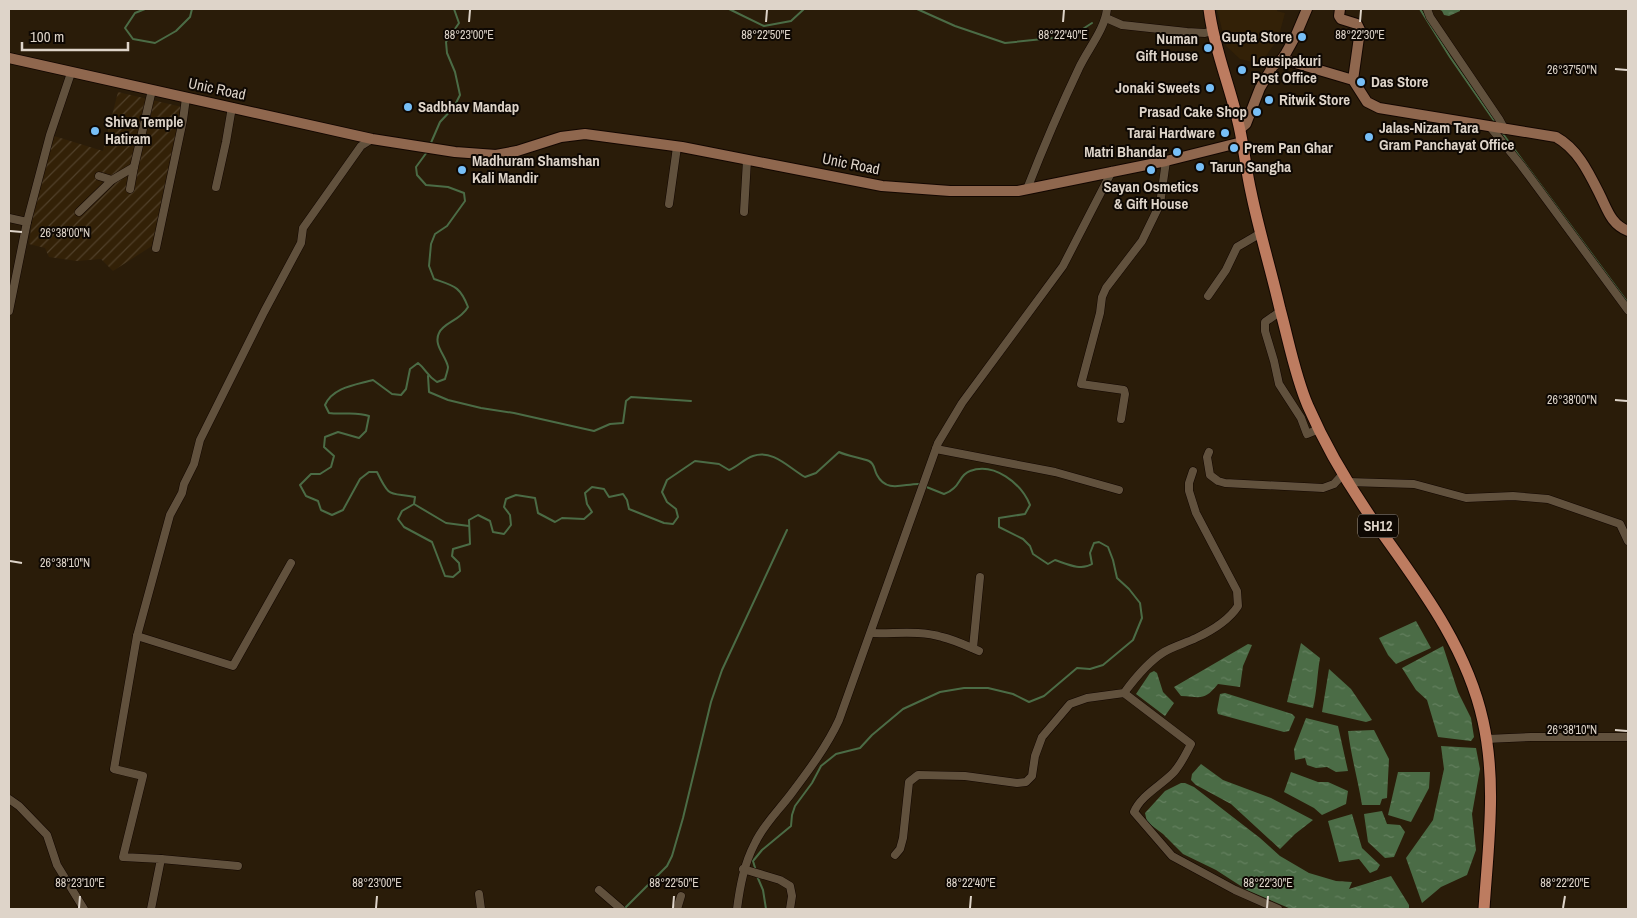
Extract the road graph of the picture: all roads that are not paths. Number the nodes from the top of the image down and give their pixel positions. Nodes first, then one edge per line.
1 (1107, 9) edge
2 (1209, 9) edge
3 (1307, 9) edge
4 (1340, 9) edge
5 (1427, 9) edge
6 (1106, 18) junction
7 (1212, 31) junction
8 (9, 58) edge
9 (1282, 60) junction
10 (71, 72) junction
11 (1353, 80) junction
12 (152, 90) junction
13 (186, 98) junction
14 (232, 107) junction
15 (1491, 128) junction
16 (1240, 129) junction
17 (1505, 130) junction
18 (372, 139) junction
19 (1242, 142) junction
20 (677, 147) junction
21 (747, 160) junction
22 (1166, 161) junction
23 (134, 167) junction
24 (1112, 171) junction
25 (99, 176) dead end
26 (112, 180) junction
27 (216, 187) dead end
28 (130, 189) dead end
29 (1027, 189) junction
30 (669, 204) dead end
31 (79, 212) dead end
32 (744, 212) dead end
33 (9, 218) edge
34 (27, 222) junction
35 (1628, 231) edge
36 (1261, 233) junction
37 (156, 248) dead end
38 (1208, 296) dead end
39 (1628, 310) edge
40 (9, 311) edge
41 (1281, 311) junction
42 (1121, 419) dead end
43 (1319, 428) junction
44 (936, 449) junction
45 (1209, 452) dead end
46 (1193, 471) dead end
47 (1345, 478) junction
48 (1119, 490) dead end
49 (1628, 541) edge
50 (290, 563) dead end
51 (980, 577) dead end
52 (871, 633) junction
53 (137, 636) junction
54 (1124, 693) junction
55 (1628, 737) edge
56 (1486, 739) junction
57 (9, 799) edge
58 (895, 855) dead end
59 (161, 859) junction
60 (238, 866) dead end
61 (746, 870) junction
62 (599, 890) dead end
63 (479, 894) dead end
64 (681, 896) dead end
65 (621, 908) edge
66 (84, 909) edge
67 (151, 909) edge
68 (482, 909) edge
69 (677, 909) edge
70 (737, 909) edge
71 (790, 909) edge
72 (1278, 909) edge
73 (1484, 909) edge

1 - 6 street
2 - 7 main road, SH12
3 - 9 main road
4 - 11 main road
5 - 17 street
6 - 7 street
6 - 29 street
7 - 16 main road, SH12
8 - 10 main road, Unic Road
9 - 11 main road
9 - 16 main road
10 - 12 main road, Unic Road
10 - 34 street
11 - 15 main road
12 - 13 main road, Unic Road
12 - 23 street
13 - 14 main road, Unic Road
13 - 37 street
14 - 18 main road, Unic Road
14 - 27 street
15 - 17 main road
15 - 39 street
16 - 19 main road, SH12
17 - 35 main road
18 - 20 main road, Unic Road
18 - 53 street
19 - 22 main road, Unic Road
19 - 36 main road, SH12
20 - 21 main road, Unic Road
20 - 30 street
21 - 29 main road, Unic Road
21 - 32 street
22 - 24 main road, Unic Road
22 - 42 street
23 - 26 street
23 - 28 street
24 - 29 main road, Unic Road
24 - 44 street
25 - 26 street
26 - 31 street
33 - 34 street
34 - 40 street
36 - 38 street
36 - 41 main road, SH12
41 - 43 main road, SH12
41 - 43 street
43 - 47 main road, SH12
44 - 48 street
44 - 52 street
45 - 47 street
46 - 54 street
47 - 49 street
47 - 56 main road, SH12
50 - 53 street
51 - 52 street
52 - 61 street
53 - 59 street
54 - 58 street
54 - 72 street
55 - 56 street
56 - 73 main road, SH12
57 - 66 street
59 - 60 street
59 - 67 street
61 - 70 street
61 - 71 street
62 - 65 street
63 - 68 street
64 - 69 street

